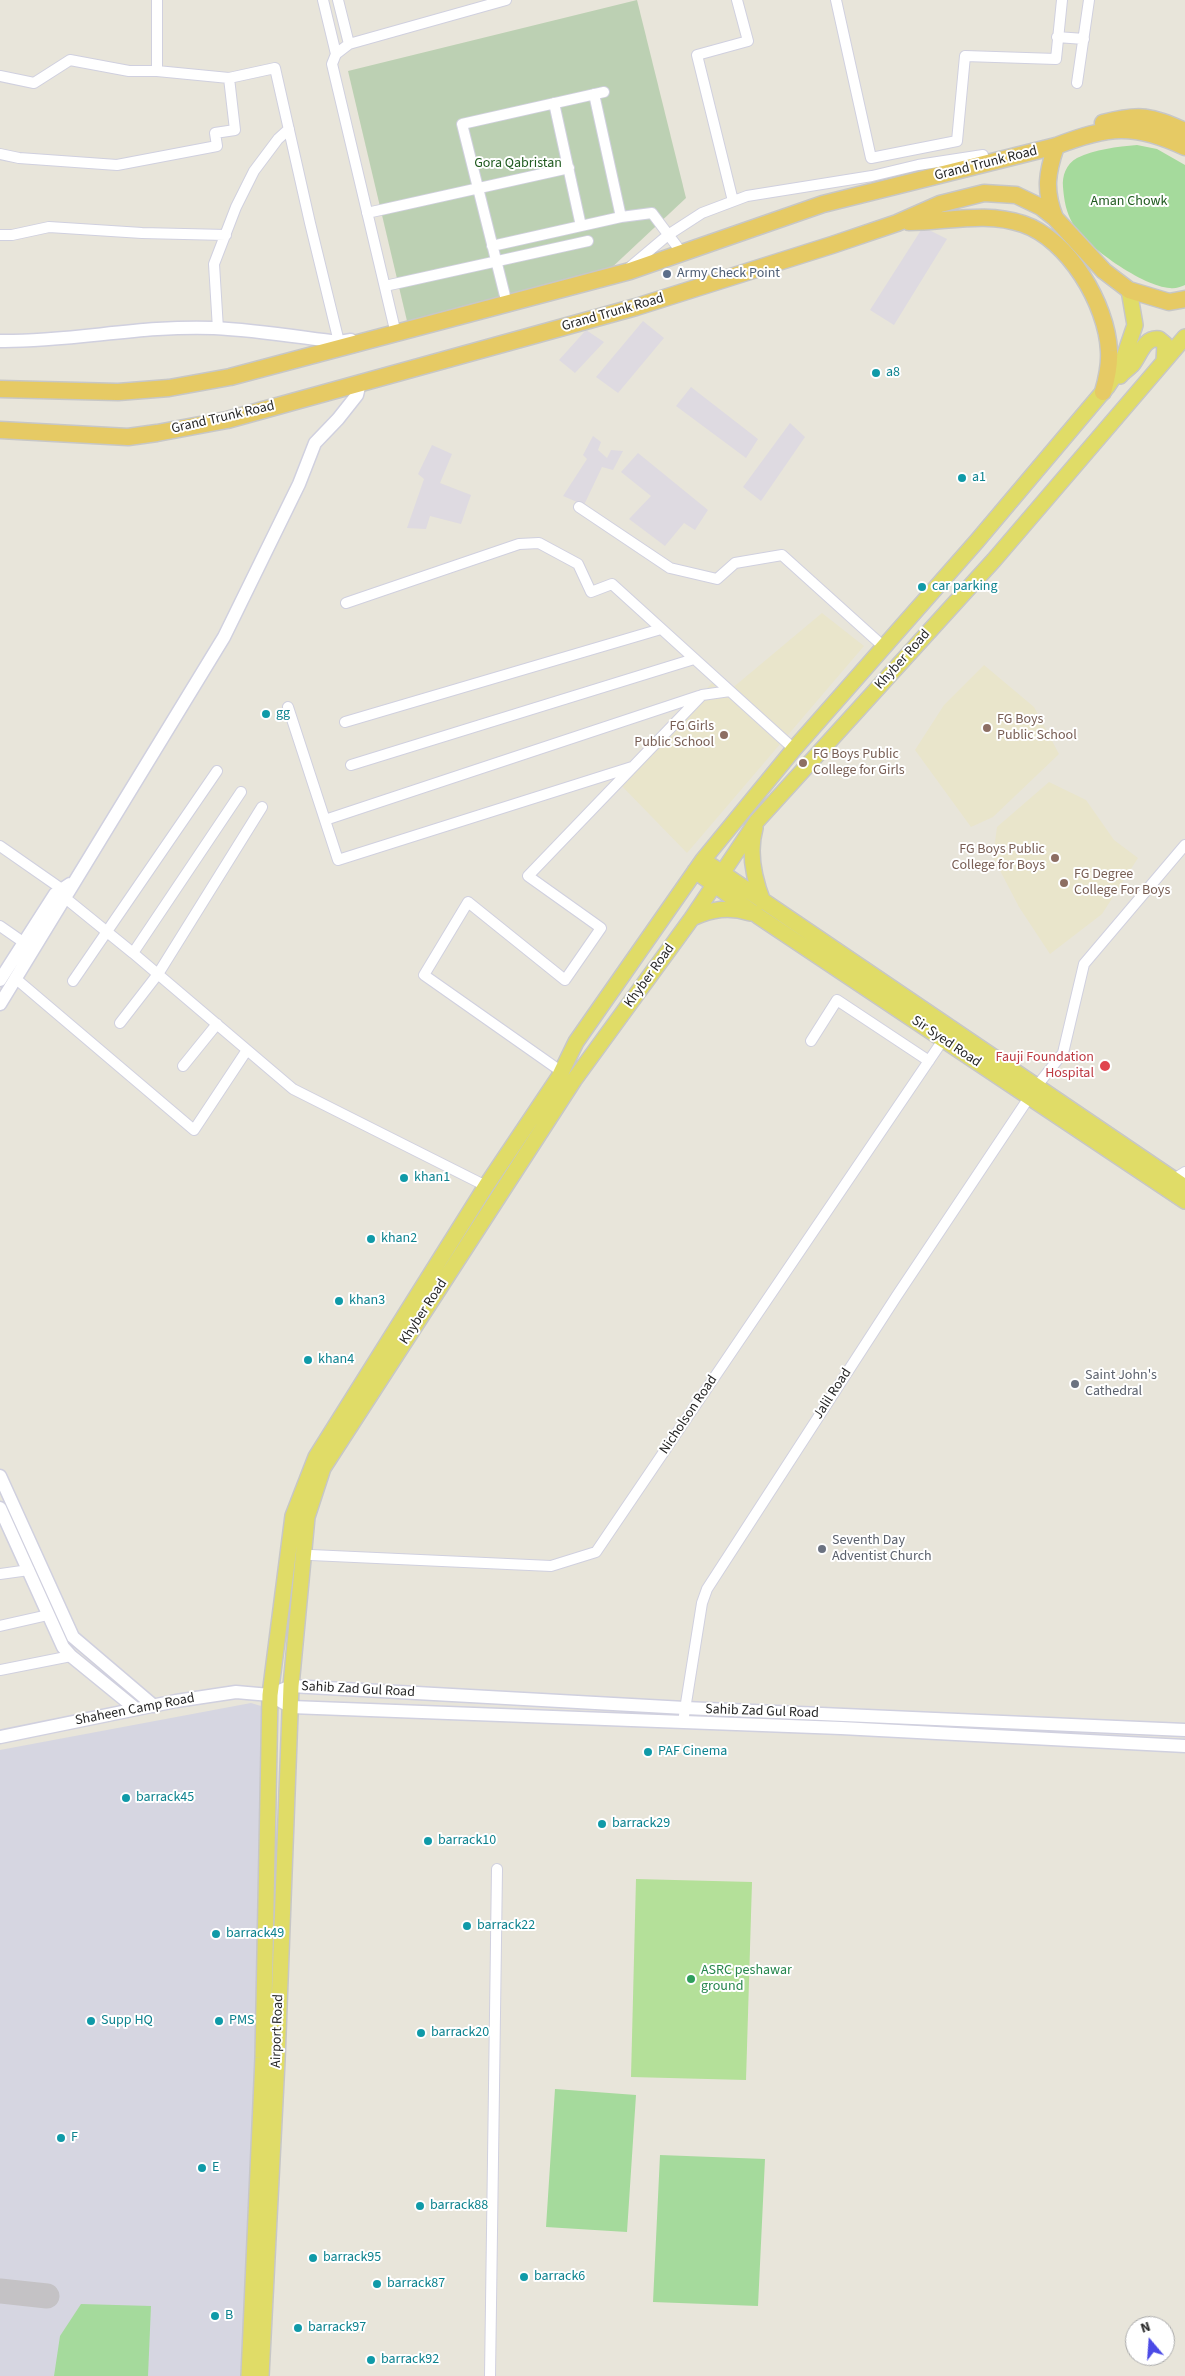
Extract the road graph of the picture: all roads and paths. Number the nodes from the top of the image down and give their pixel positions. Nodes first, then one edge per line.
1 (157, 0) edge
2 (323, 0) edge
3 (338, 0) edge
4 (506, 0) edge
5 (737, 0) edge
6 (836, 0) edge
7 (1062, 0) edge
8 (1089, 0) edge
9 (1058, 37) junction
10 (1084, 39) junction
11 (349, 44) junction
12 (336, 54) junction
13 (157, 71) junction
14 (0, 76) edge
15 (229, 78) junction
16 (1077, 83) dead end
17 (554, 103) junction
18 (289, 129) junction
19 (1185, 131) edge
20 (1056, 146) junction
21 (1185, 147) edge
22 (0, 154) edge
23 (983, 155) junction
24 (569, 168) junction
25 (478, 188) junction
26 (733, 201) junction
27 (822, 204) junction
28 (367, 213) junction
29 (621, 216) junction
30 (1055, 218) junction
31 (896, 223) junction
32 (582, 226) junction
33 (0, 234) edge
34 (226, 234) junction
35 (668, 235) junction
36 (588, 241) dead end
37 (492, 246) junction
38 (682, 253) junction
39 (496, 262) junction
40 (624, 272) junction
41 (384, 286) junction
42 (1129, 290) junction
43 (1185, 299) edge
44 (507, 304) junction
45 (1185, 325) edge
46 (218, 329) junction
47 (396, 334) junction
48 (1185, 337) edge
49 (0, 341) edge
50 (340, 342) junction
51 (1167, 357) junction
52 (360, 383) junction
53 (0, 389) edge
54 (1105, 390) junction
55 (0, 430) edge
56 (579, 507) dead end
57 (346, 603) dead end
58 (661, 629) junction
59 (884, 647) junction
60 (694, 659) junction
61 (730, 691) junction
62 (702, 695) junction
63 (288, 707) dead end
64 (345, 722) dead end
65 (794, 749) junction
66 (351, 765) dead end
67 (633, 766) junction
68 (218, 771) dead end
69 (241, 792) dead end
70 (262, 807) dead end
71 (325, 820) junction
72 (757, 821) junction
73 (1185, 845) edge
74 (0, 846) edge
75 (699, 865) junction
76 (718, 880) junction
77 (66, 891) junction
78 (760, 909) junction
79 (692, 918) junction
80 (0, 926) edge
81 (107, 932) junction
82 (23, 942) junction
83 (134, 953) junction
84 (158, 974) junction
85 (15, 978) junction
86 (0, 980) edge
87 (73, 981) dead end
88 (0, 1004) edge
89 (120, 1024) dead end
90 (216, 1024) junction
91 (943, 1040) junction
92 (811, 1041) dead end
93 (247, 1050) junction
94 (929, 1061) junction
95 (183, 1066) dead end
96 (562, 1072) junction
97 (1033, 1092) junction
98 (1181, 1180) edge
99 (486, 1186) junction
100 (1185, 1201) edge
101 (0, 1476) edge
102 (4, 1504) edge
103 (311, 1555) dead end
104 (29, 1570) junction
105 (0, 1574) edge
106 (48, 1615) junction
107 (0, 1626) edge
108 (71, 1656) junction
109 (0, 1670) edge
110 (292, 1686) junction
111 (270, 1695) junction
112 (154, 1706) junction
113 (291, 1706) junction
114 (685, 1708) junction
115 (136, 1709) junction
116 (683, 1722) junction
117 (1185, 1730) edge
118 (0, 1737) edge
119 (1185, 1746) edge
120 (496, 1869) dead end
121 (249, 2376) edge
122 (261, 2376) edge
123 (490, 2376) edge

1 - 13 street
2 - 12 street
3 - 11 street
4 - 11 street
5 - 26 street
6 - 9 street
7 - 9 street
8 - 10 street
9 - 10 street
10 - 16 street
11 - 12 street
12 - 28 street
13 - 14 street
13 - 15 street
15 - 18 street
15 - 22 street
17 - 24 street
17 - 25 street
17 - 29 street
18 - 34 street
18 - 50 street
19 - 23 highway
20 - 21 highway, Grand Trunk Road
20 - 27 highway, Grand Trunk Road
20 - 30 highway
23 - 26 street
23 - 27 highway
24 - 25 street
24 - 32 street
25 - 28 street
25 - 37 street
26 - 35 street
27 - 38 highway, Grand Trunk Road
28 - 41 street
29 - 32 street
29 - 35 street
30 - 31 highway, Grand Trunk Road
30 - 42 highway, Grand Trunk Road
31 - 52 highway, Grand Trunk Road
31 - 54 highway
32 - 37 street
33 - 34 street
34 - 46 street
35 - 38 street
35 - 40 street
36 - 39 street
37 - 39 street
38 - 40 highway, Grand Trunk Road
39 - 41 street
39 - 44 street
40 - 44 highway, Grand Trunk Road
41 - 47 street
42 - 43 highway, Grand Trunk Road
42 - 54 main road
44 - 47 highway, Grand Trunk Road
45 - 51 main road
46 - 49 street
46 - 50 street
47 - 50 street
47 - 53 highway, Grand Trunk Road
48 - 51 main road
51 - 54 main road
51 - 72 main road, Khyber Road
52 - 55 highway, Grand Trunk Road
52 - 77 street
54 - 59 main road, Khyber Road
56 - 59 street
57 - 58 street
58 - 60 street
58 - 64 street
59 - 65 main road, Khyber Road
60 - 61 street
60 - 66 street
61 - 62 street
61 - 65 street
62 - 67 street
62 - 71 street
63 - 71 street
65 - 75 main road, Khyber Road
67 - 71 street
67 - 96 street
68 - 81 street
69 - 83 street
70 - 84 street
72 - 76 main road, Khyber Road
72 - 78 main road
73 - 97 street, Jalil Road
74 - 77 street
75 - 76 main road
75 - 96 main road, Khyber Road
76 - 78 main road
76 - 79 main road, Khyber Road
77 - 81 street
77 - 82 street
77 - 85 street
78 - 79 main road
78 - 91 main road, Sir Syed Road
78 - 97 main road, Sir Syed Road
79 - 110 main road, Khyber Road
80 - 82 street
81 - 83 street
81 - 87 street
82 - 86 street
83 - 84 street
84 - 89 street
84 - 90 street
85 - 88 street
85 - 93 street
90 - 93 street
90 - 95 street
91 - 94 street, Nicholson Road
91 - 97 main road, Sir Syed Road
92 - 94 street
93 - 99 street
94 - 103 street, Nicholson Road
96 - 99 main road, Khyber Road
97 - 98 main road, Sir Syed Road
97 - 100 main road, Sir Syed Road
97 - 114 street, Jalil Road
99 - 111 main road, Khyber Road
101 - 102 street
102 - 104 street
102 - 112 street
104 - 105 street
104 - 106 street
106 - 107 street
106 - 108 street
108 - 109 street
108 - 115 street
110 - 111 street, Sahib Zad Gul Road
110 - 113 main road, Airport Road
110 - 114 street, Sahib Zad Gul Road
111 - 112 street, Shaheen Camp Road
111 - 113 street, Sahib Zad Gul Road
111 - 121 main road, Khyber Road
112 - 115 street, Shaheen Camp Road
113 - 116 street, Sahib Zad Gul Road
113 - 122 main road, Airport Road
114 - 116 street, Jalil Road
114 - 117 street, Sahib Zad Gul Road
115 - 118 street, Shaheen Camp Road
116 - 119 street, Sahib Zad Gul Road
120 - 123 street

